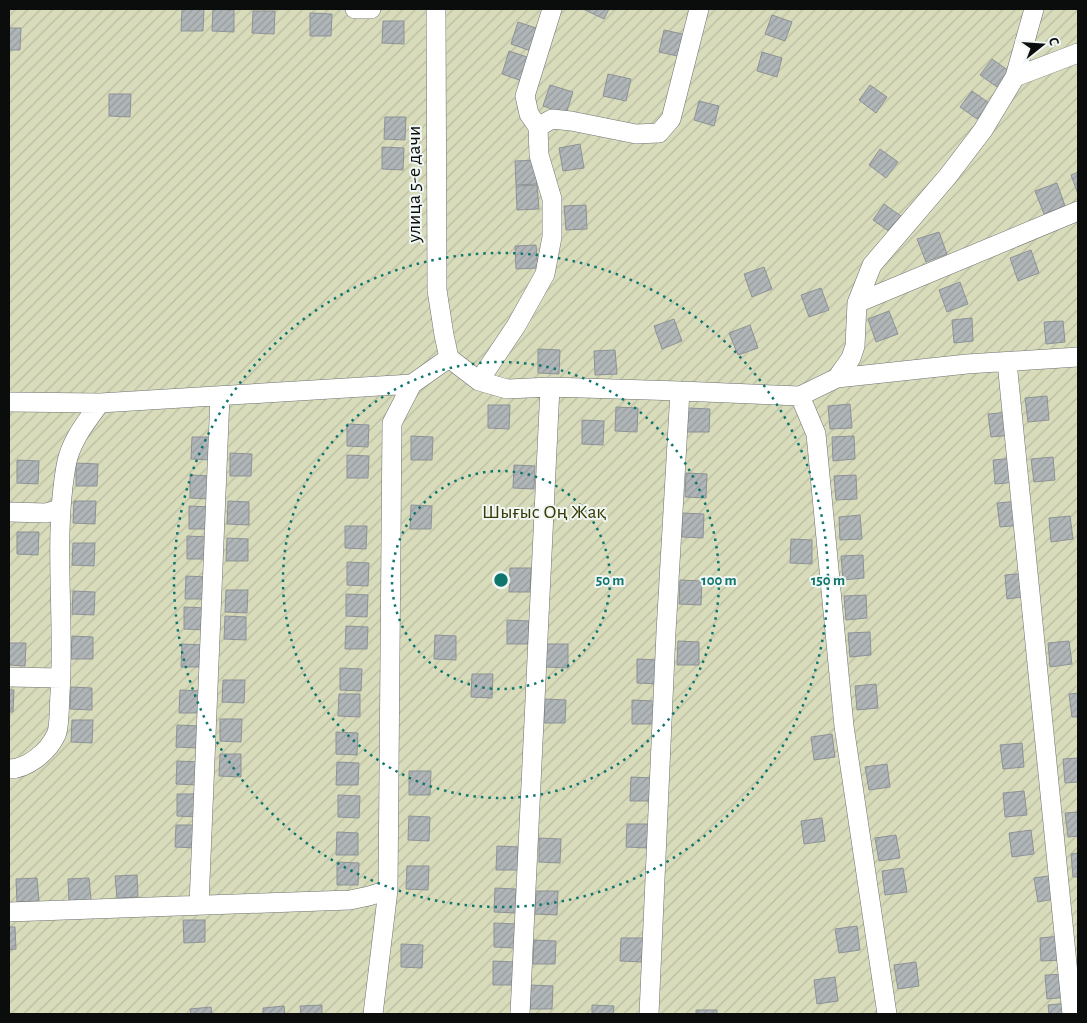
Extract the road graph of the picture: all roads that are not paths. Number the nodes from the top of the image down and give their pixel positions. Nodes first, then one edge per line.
1 (355, 9) edge
2 (370, 9) edge
3 (436, 9) edge
4 (552, 9) edge
5 (699, 9) edge
6 (1034, 9) edge
7 (1078, 53) edge
8 (1015, 77) junction
9 (538, 127) junction
10 (1078, 211) edge
11 (857, 303) junction
12 (1078, 357) edge
13 (449, 358) junction
14 (1007, 362) junction
15 (837, 378) junction
16 (479, 381) junction
17 (412, 384) junction
18 (550, 388) junction
19 (680, 391) junction
20 (220, 396) junction
21 (800, 396) junction
22 (9, 402) edge
23 (100, 403) junction
24 (61, 509) junction
25 (9, 512) edge
26 (9, 677) edge
27 (61, 678) junction
28 (9, 769) edge
29 (388, 890) junction
30 (199, 906) junction
31 (9, 912) edge
32 (373, 1014) edge
33 (520, 1014) edge
34 (649, 1014) edge
35 (887, 1014) edge
36 (1072, 1014) edge

1 - 2 street
3 - 13 street, улица 5-е дачи
4 - 9 street
5 - 9 street
6 - 8 street
7 - 8 street
8 - 11 street
9 - 16 street
10 - 11 street
11 - 15 street
12 - 14 street
13 - 16 street
13 - 17 street
14 - 15 street
14 - 36 street
15 - 21 street
16 - 18 street
17 - 20 street
17 - 29 street
18 - 19 street
18 - 33 street
19 - 21 street
19 - 34 street
20 - 23 street
20 - 30 street
21 - 35 street
22 - 23 street
23 - 24 street
24 - 25 street
24 - 27 street
26 - 27 street
27 - 28 street
29 - 30 street
29 - 32 street
30 - 31 street

